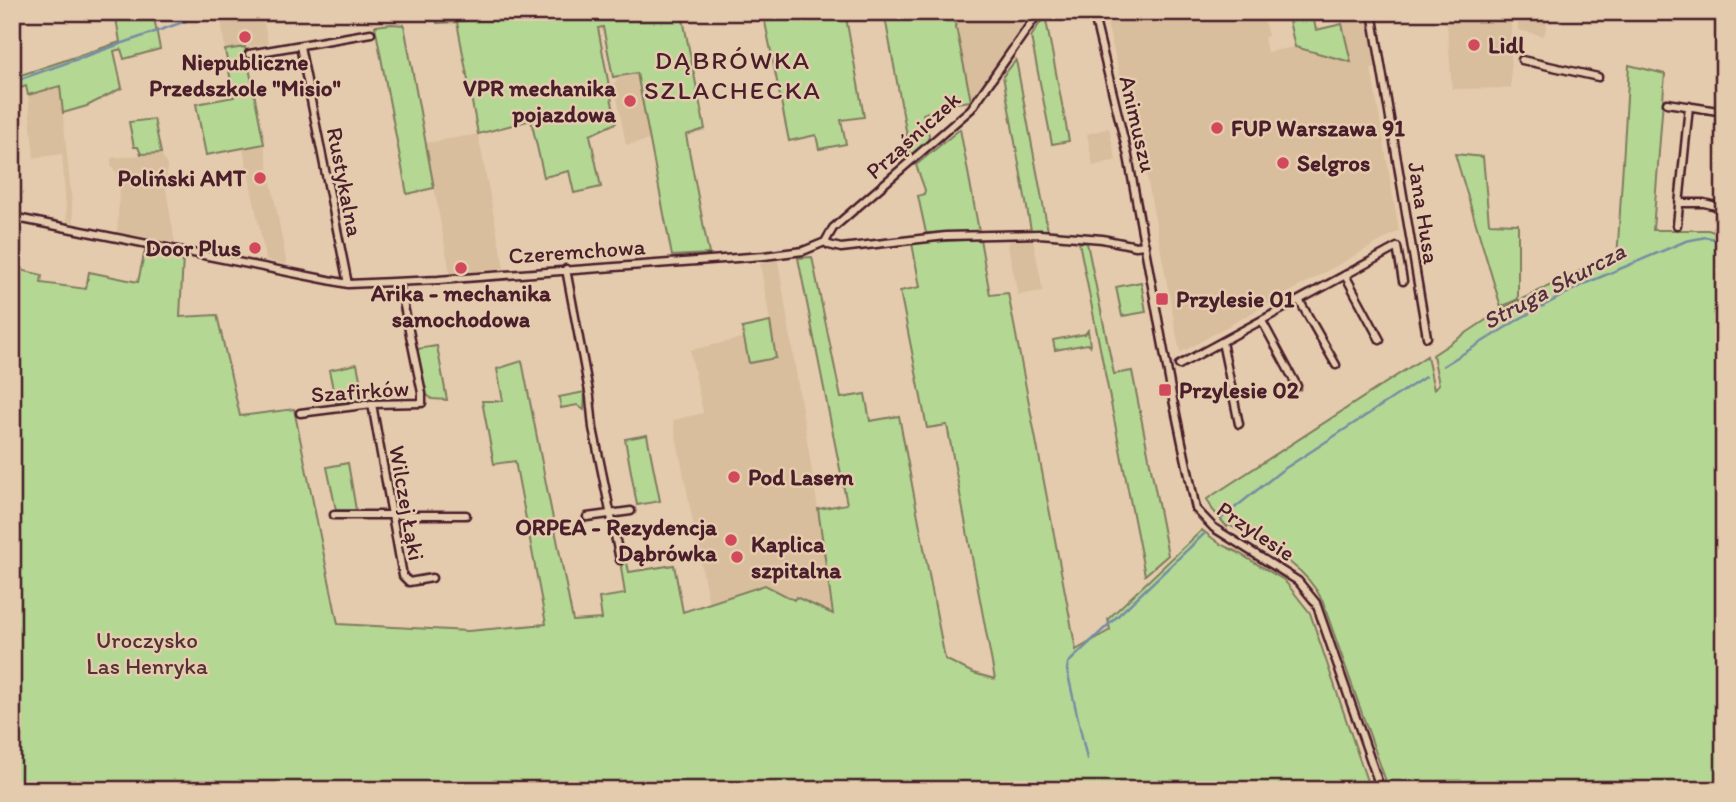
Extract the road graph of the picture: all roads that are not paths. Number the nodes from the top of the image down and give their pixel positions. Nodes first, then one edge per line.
1 (1039, 12) edge
2 (1093, 12) edge
3 (1372, 12) edge
4 (1715, 12) edge
5 (1724, 14) edge
6 (371, 33) dead end
7 (300, 46) junction
8 (249, 54) dead end
9 (1522, 60) dead end
10 (1598, 77) dead end
11 (1667, 103) dead end
12 (1689, 106) junction
13 (1724, 112) edge
14 (1681, 203) junction
15 (1724, 208) edge
16 (12, 217) edge
17 (1677, 225) dead end
18 (825, 242) junction
19 (1145, 245) junction
20 (566, 269) junction
21 (1345, 275) junction
22 (1403, 281) dead end
23 (399, 282) junction
24 (348, 284) junction
25 (1299, 300) junction
26 (1262, 321) junction
27 (1427, 337) dead end
28 (1380, 340) dead end
29 (1222, 342) junction
30 (1179, 365) dead end
31 (1336, 365) dead end
32 (1297, 386) dead end
33 (372, 404) junction
34 (300, 413) dead end
35 (1239, 424) dead end
36 (631, 511) dead end
37 (334, 515) dead end
38 (391, 515) junction
39 (467, 515) dead end
40 (611, 515) junction
41 (587, 517) dead end
42 (620, 560) dead end
43 (432, 578) dead end
44 (1381, 790) edge

1 - 18 street, Prząśniczek
2 - 19 street, Animuszu
3 - 27 street, Jana Husa
4 - 5 street
6 - 7 street
7 - 8 street
7 - 24 street, Rustykalna
9 - 10 street
11 - 12 street
12 - 13 street
12 - 14 street
14 - 15 street
14 - 17 street
16 - 24 street, Czeremchowa
18 - 19 street, Czeremchowa
18 - 20 street, Czeremchowa
19 - 44 street, Przylesie
20 - 23 street, Czeremchowa
20 - 40 street
21 - 22 street
21 - 25 street
21 - 28 street
23 - 24 street, Czeremchowa
23 - 33 street, Szafirków
25 - 26 street
25 - 31 street
26 - 29 street
26 - 32 street
29 - 30 street
29 - 35 street
33 - 34 street, Szafirków
33 - 38 street, Wilczej Łąki
36 - 40 street
37 - 38 street
38 - 39 street
38 - 43 street, Wilczej Łąki
40 - 41 street
40 - 42 street

